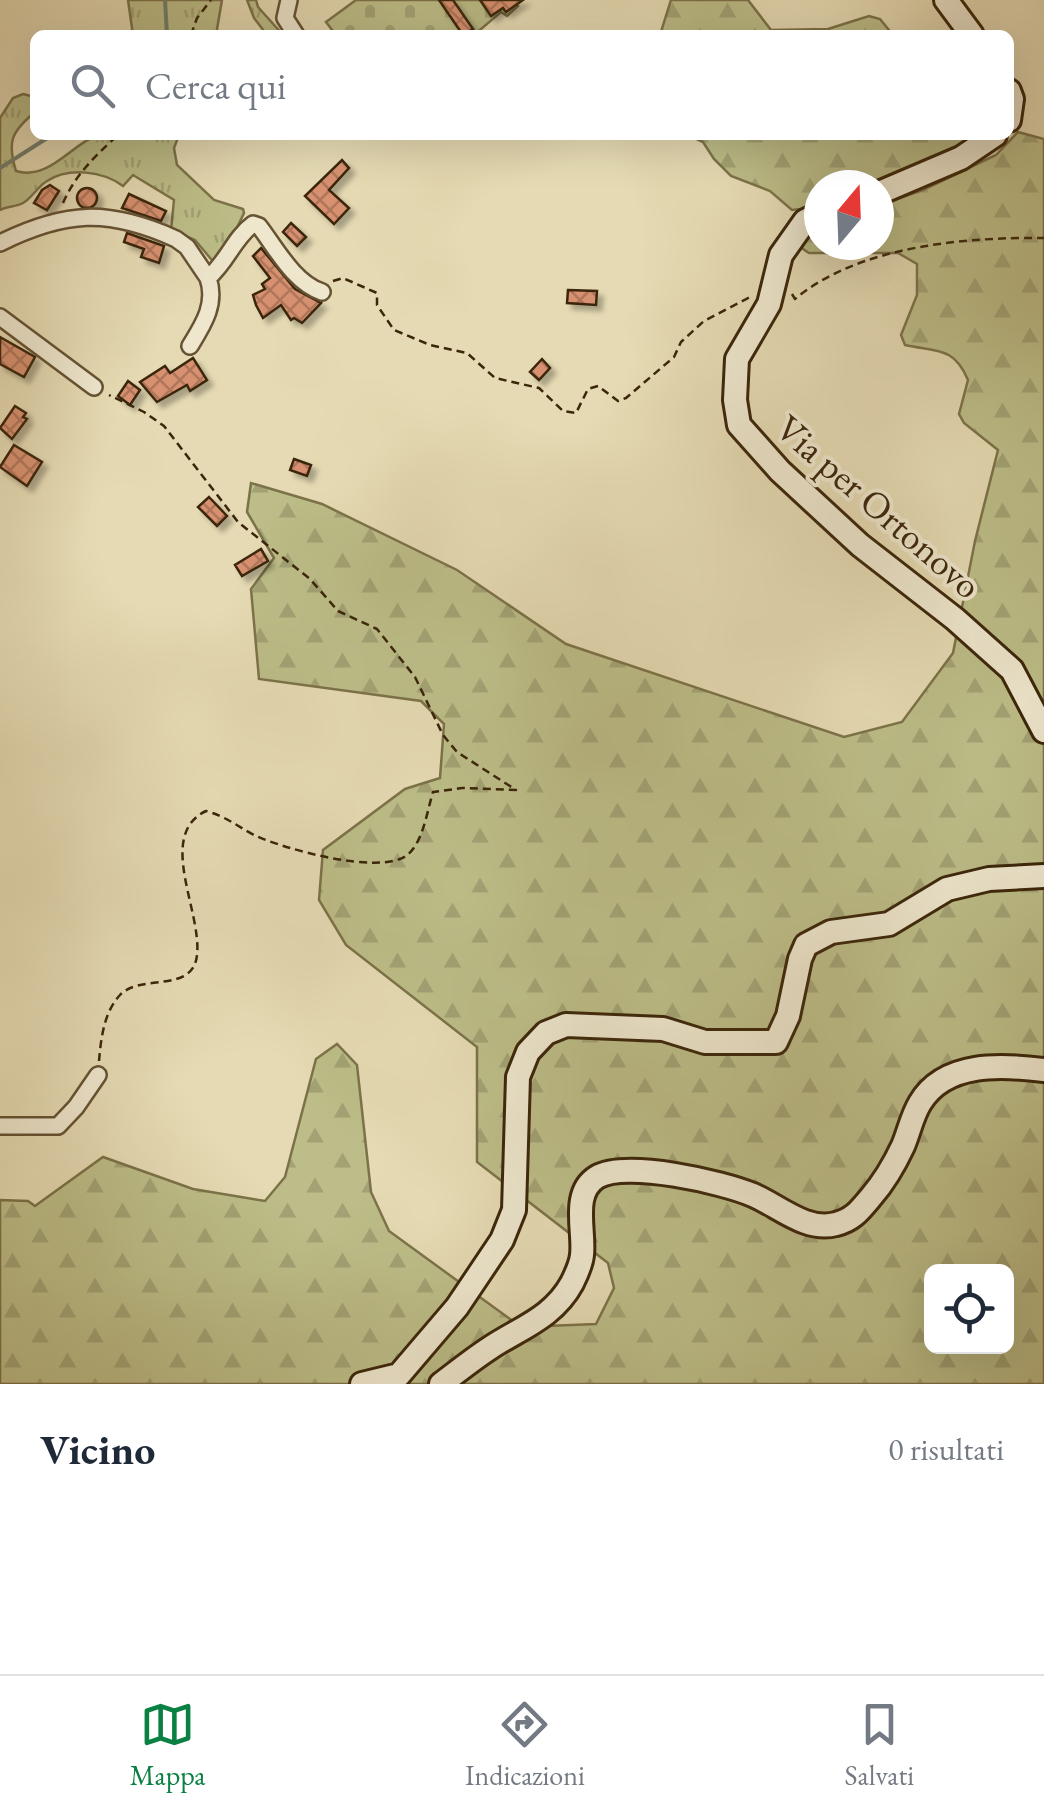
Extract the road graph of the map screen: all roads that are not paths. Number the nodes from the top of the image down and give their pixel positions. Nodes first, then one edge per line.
1 (289, 0) edge
2 (946, 0) edge
3 (293, 30) edge
4 (968, 30) edge
5 (988, 140) edge
6 (894, 187) edge
7 (804, 222) edge
8 (0, 243) edge
9 (208, 278) junction
10 (322, 292) road end
11 (0, 317) edge
12 (190, 346) dead end
13 (94, 387) road end
14 (1044, 731) edge
15 (1044, 876) edge
16 (1044, 1070) edge
17 (98, 1075) road end
18 (0, 1126) edge
19 (362, 1384) edge
20 (441, 1384) edge

1 - 3 street
2 - 4 street
5 - 6 street
7 - 14 street, Via per Ortonovo
8 - 9 street
9 - 10 street
9 - 12 street
11 - 13 street
15 - 19 street
16 - 20 street
17 - 18 street

